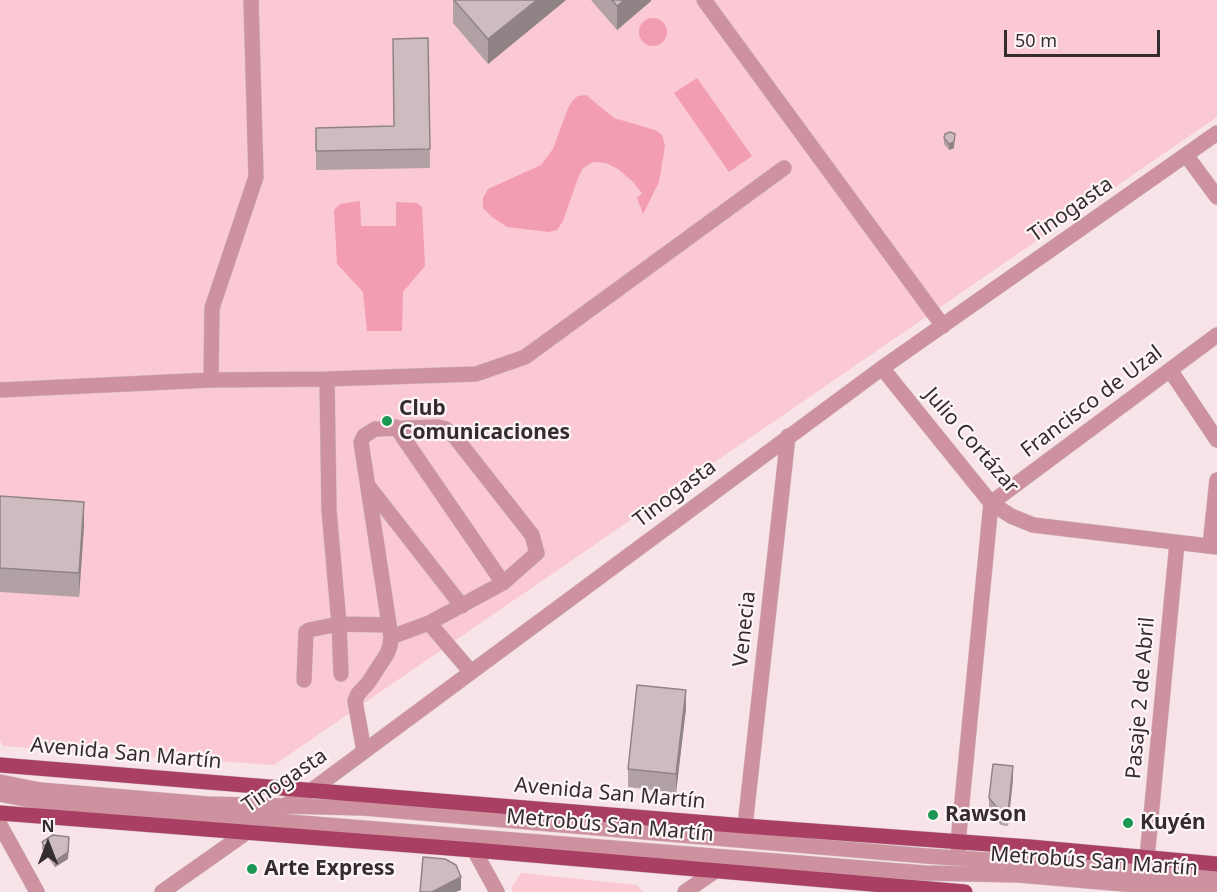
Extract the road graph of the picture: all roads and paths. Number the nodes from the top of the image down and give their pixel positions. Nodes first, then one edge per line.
1 (251, 0) edge
2 (704, 0) edge
3 (1217, 133) edge
4 (1186, 155) junction
5 (784, 168) dead end
6 (1217, 197) edge
7 (943, 326) junction
8 (1217, 335) edge
9 (882, 368) junction
10 (1170, 370) junction
11 (327, 379) junction
12 (211, 380) junction
13 (0, 390) edge
14 (396, 427) junction
15 (788, 436) junction
16 (1217, 440) edge
17 (1217, 480) edge
18 (367, 485) junction
19 (991, 502) junction
20 (1177, 543) junction
21 (1213, 547) edge
22 (503, 583) junction
23 (462, 606) junction
24 (429, 623) junction
25 (339, 624) junction
26 (390, 631) junction
27 (471, 672) junction
28 (341, 674) dead end
29 (304, 680) dead end
30 (364, 751) junction
31 (0, 765) edge
32 (0, 782) edge
33 (312, 790) junction
34 (0, 795) edge
35 (284, 806) junction
36 (0, 813) edge
37 (267, 819) junction
38 (0, 825) edge
39 (247, 832) junction
40 (741, 833) junction
41 (474, 850) junction
42 (959, 850) junction
43 (727, 856) junction
44 (1146, 858) junction
45 (1217, 864) edge
46 (715, 871) junction
47 (962, 874) junction
48 (1217, 879) edge
49 (37, 892) edge
50 (162, 892) edge
51 (497, 892) edge
52 (685, 892) edge
53 (964, 892) edge
54 (1217, 892) edge

1 - 12 street
2 - 7 street
3 - 4 street, Tinogasta
4 - 6 street
4 - 7 street, Tinogasta
5 - 11 street
7 - 9 street, Tinogasta
8 - 10 street, Francisco de Uzal
9 - 15 street, Tinogasta
9 - 19 street, Julio Cortázar
10 - 16 street
10 - 19 street, Francisco de Uzal
11 - 12 street
11 - 25 street
12 - 13 street
14 - 18 street
14 - 22 street
14 - 22 street
15 - 27 street, Tinogasta
15 - 40 street, Venecia
17 - 21 street
18 - 23 street
18 - 26 street
19 - 20 street, Julio Cortázar
19 - 42 street
20 - 21 street, Julio Cortázar
20 - 44 street, Pasaje 2 de Abril
22 - 23 street
23 - 24 street
24 - 26 street
24 - 27 street
25 - 26 street
25 - 28 street
25 - 29 street
26 - 30 street
27 - 30 street, Tinogasta
30 - 33 street, Tinogasta
31 - 33 main road, Avenida San Martín
32 - 35 street, Metrobús San Martín
33 - 35 street, Tinogasta
33 - 40 main road, Avenida San Martín
34 - 37 street, Metrobús San Martín
35 - 37 street, Tinogasta
35 - 40 street, Metrobús San Martín
36 - 39 main road
37 - 39 street, Tinogasta
37 - 43 street, Metrobús San Martín
38 - 49 street
39 - 41 main road
39 - 50 street, Tinogasta
40 - 42 main road, Avenida San Martín
40 - 43 street
41 - 46 main road
41 - 51 street
42 - 44 main road, Avenida San Martín
42 - 47 street
42 - 48 street, Metrobús San Martín
43 - 46 street
43 - 47 street, Metrobús San Martín
44 - 45 main road, Avenida San Martín
46 - 52 street
46 - 53 main road
47 - 53 street
47 - 54 street, Metrobús San Martín

